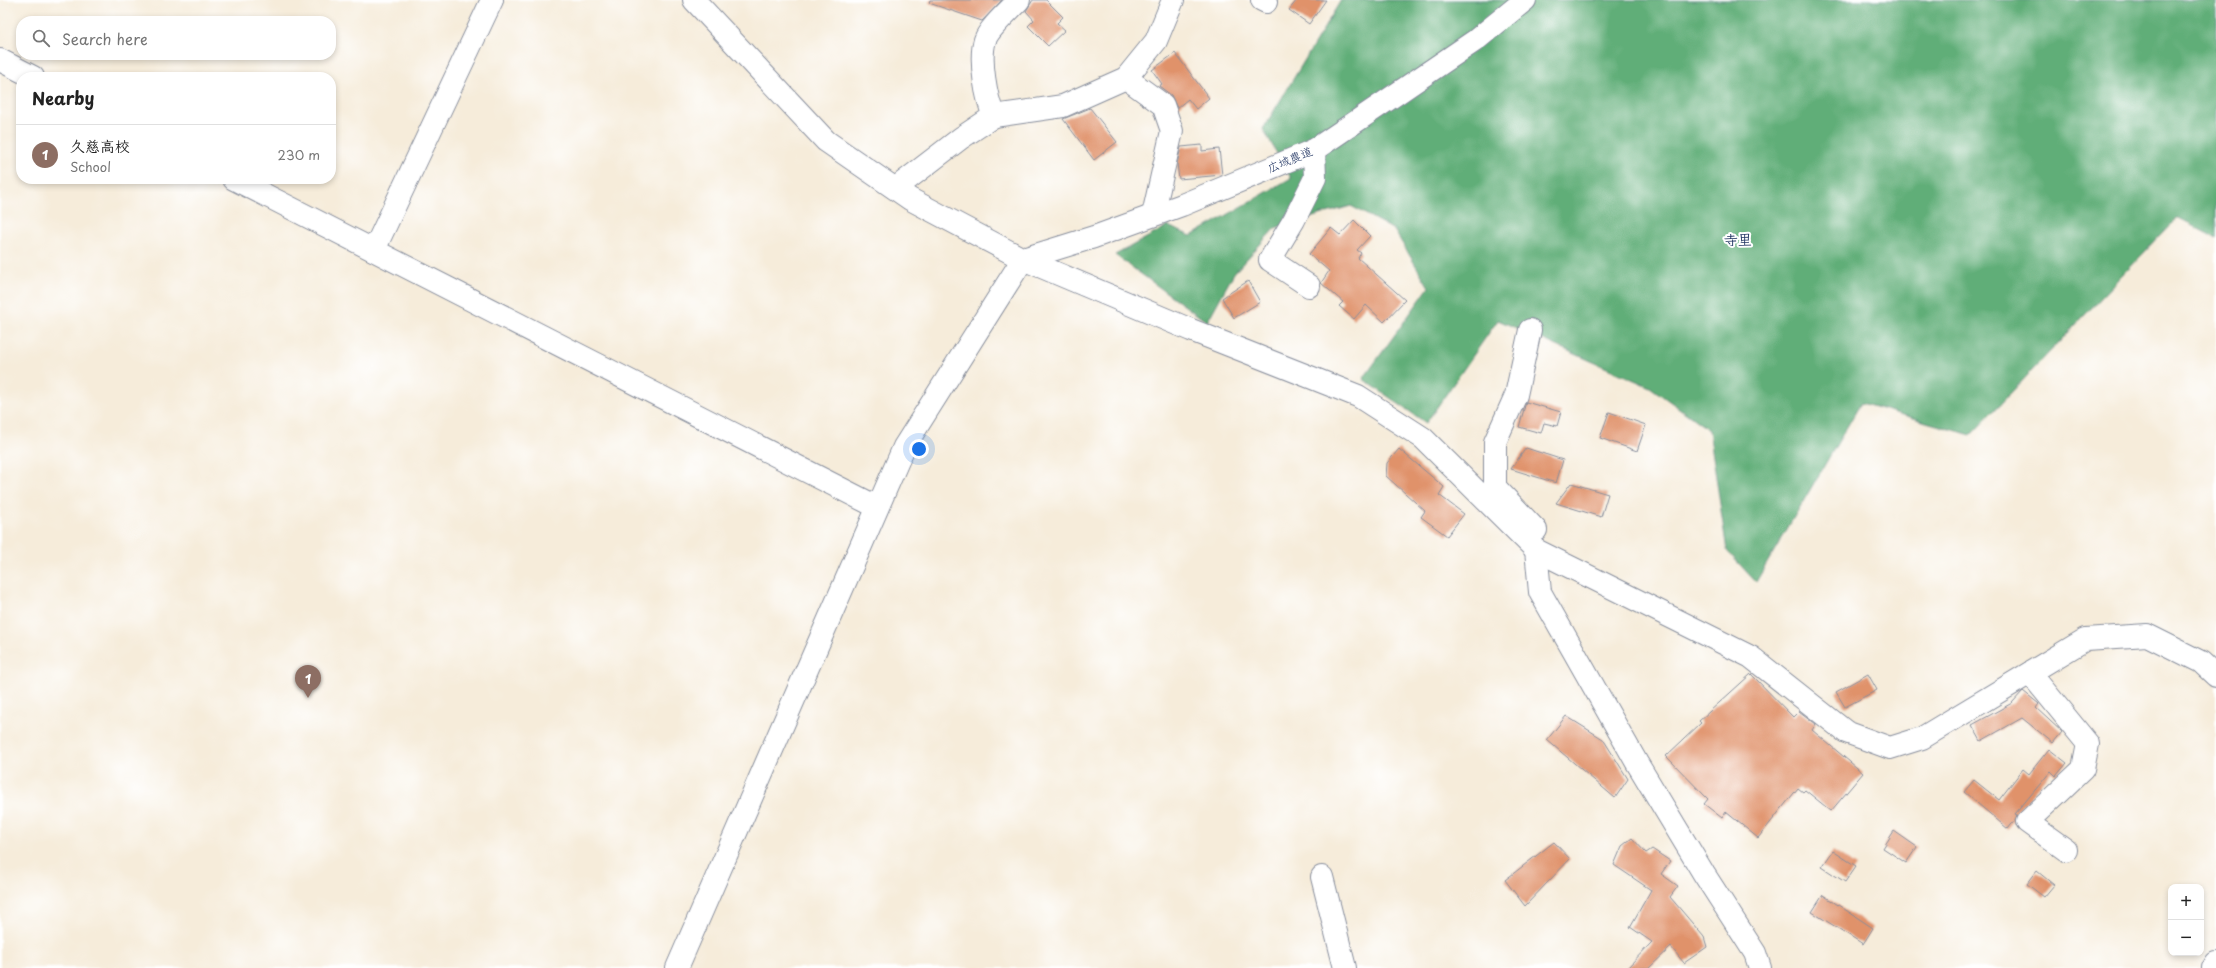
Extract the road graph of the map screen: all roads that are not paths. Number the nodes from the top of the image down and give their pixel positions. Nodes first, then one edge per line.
1 (492, 0) edge
2 (694, 0) edge
3 (1019, 0) edge
4 (1173, 0) edge
5 (1525, 0) edge
6 (0, 60) edge
7 (23, 72) edge
8 (1126, 78) junction
9 (994, 116) junction
10 (1314, 150) junction
11 (244, 184) edge
12 (896, 188) junction
13 (1153, 215) junction
14 (374, 250) junction
15 (1023, 259) junction
16 (1309, 286) dead end
17 (1530, 330) dead end
18 (877, 507) junction
19 (1536, 550) junction
20 (1614, 588) junction
21 (2030, 673) junction
22 (2216, 676) edge
23 (2066, 850) dead end
24 (1322, 877) dead end
25 (2216, 962) edge
26 (677, 968) edge
27 (1345, 968) edge
28 (1760, 968) edge
29 (2213, 968) edge

1 - 14 street
2 - 12 street
3 - 9 street
4 - 8 street
5 - 10 street, 広域農道
6 - 7 street
8 - 9 street
8 - 13 street
9 - 12 street
10 - 13 street, 広域農道
10 - 16 street
11 - 14 street
12 - 15 street
13 - 15 street, 広域農道
14 - 18 street
15 - 18 street
15 - 19 street
17 - 20 street
18 - 26 street
19 - 20 street
19 - 28 street
20 - 21 street
21 - 22 street
21 - 23 street
24 - 27 street
25 - 29 street

